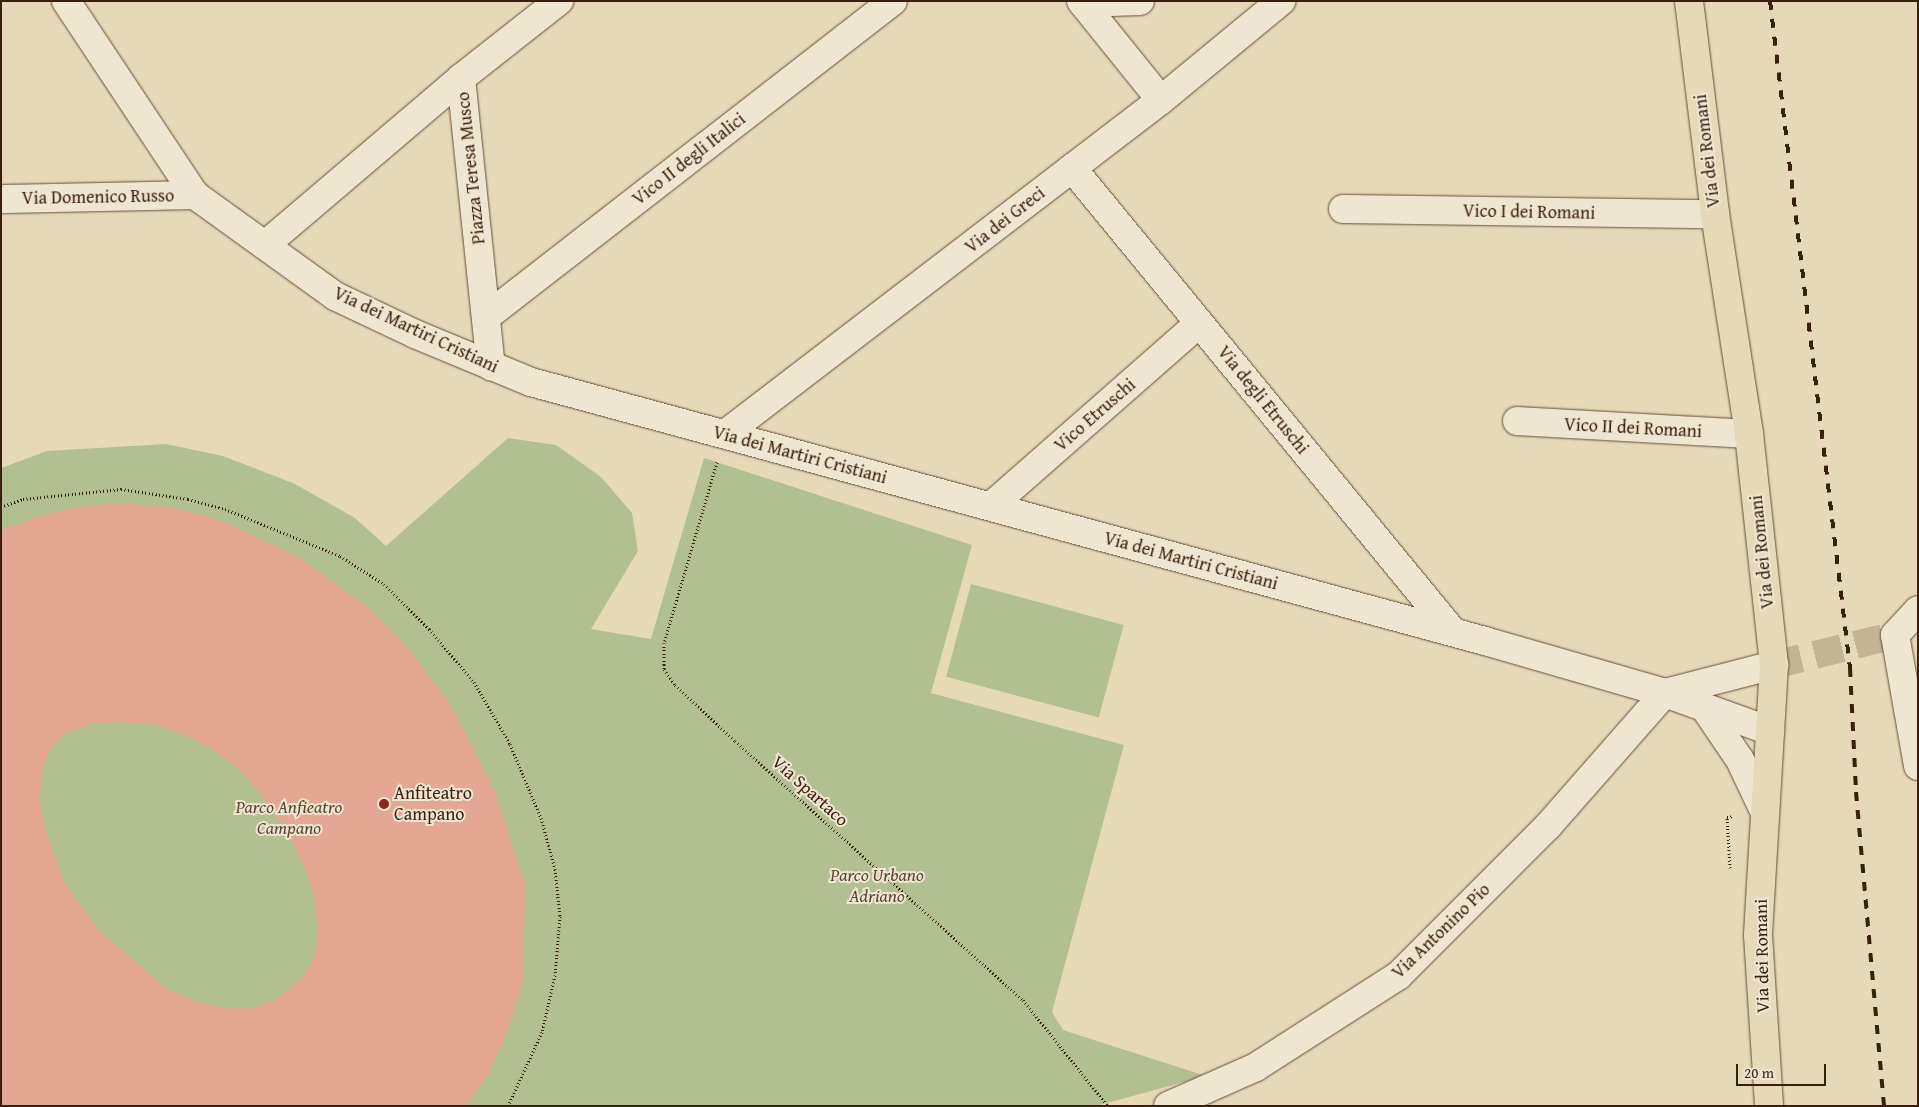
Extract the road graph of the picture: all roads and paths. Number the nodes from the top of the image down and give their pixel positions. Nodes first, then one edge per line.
1 (66, 1) edge
2 (560, 1) edge
3 (893, 1) edge
4 (1140, 1) edge
5 (1281, 1) edge
6 (1689, 1) edge
7 (1082, 2) edge
8 (461, 78) junction
9 (1161, 100) junction
10 (1072, 168) junction
11 (195, 195) junction
12 (1, 199) edge
13 (1344, 210) dead end
14 (1715, 214) junction
15 (265, 245) junction
16 (486, 318) junction
17 (1199, 323) junction
18 (491, 366) junction
19 (1517, 421) dead end
20 (725, 434) junction
21 (1749, 434) junction
22 (991, 506) junction
23 (1, 507) edge
24 (1918, 610) edge
25 (1453, 632) junction
26 (1906, 637) edge
27 (1774, 665) junction
28 (1666, 693) junction
29 (1704, 707) junction
30 (1770, 731) junction
31 (1918, 766) edge
32 (1765, 813) junction
33 (508, 1106) edge
34 (1108, 1106) edge
35 (1168, 1106) edge
36 (1769, 1106) edge

1 - 11 street, Via dei Martiri Cristiani
2 - 8 street
3 - 16 street, Vico II degli Italici
4 - 7 street
5 - 9 street, Via dei Greci
6 - 14 main road, Via dei Romani
7 - 9 street
8 - 15 street, Piazza Teresa Musco
8 - 16 street, Piazza Teresa Musco
9 - 10 street, Via dei Greci
10 - 17 street, Via degli Etruschi
10 - 20 street, Via dei Greci
11 - 12 street, Via Domenico Russo
11 - 15 street, Via dei Martiri Cristiani
13 - 14 street, Vico I dei Romani
14 - 21 main road, Via dei Romani
15 - 18 street, Via dei Martiri Cristiani
16 - 18 street, Piazza Teresa Musco
17 - 22 street, Vico Etruschi
17 - 25 street, Via degli Etruschi
18 - 20 street, Via dei Martiri Cristiani
19 - 21 street, Vico II dei Romani
20 - 22 street, Via dei Martiri Cristiani
20 - 34 path, Via Spartaco
21 - 27 main road, Via dei Romani
22 - 25 street, Via dei Martiri Cristiani
23 - 33 path
24 - 26 street
25 - 28 street, Via dei Martiri Cristiani
26 - 31 street
27 - 28 street
27 - 30 main road, Via dei Romani
28 - 29 street, Via dei Martiri Cristiani
28 - 35 street, Via Antonino Pio
29 - 30 street, Via dei Martiri Cristiani
29 - 32 street
30 - 32 main road, Via dei Romani
32 - 36 main road, Via dei Romani

